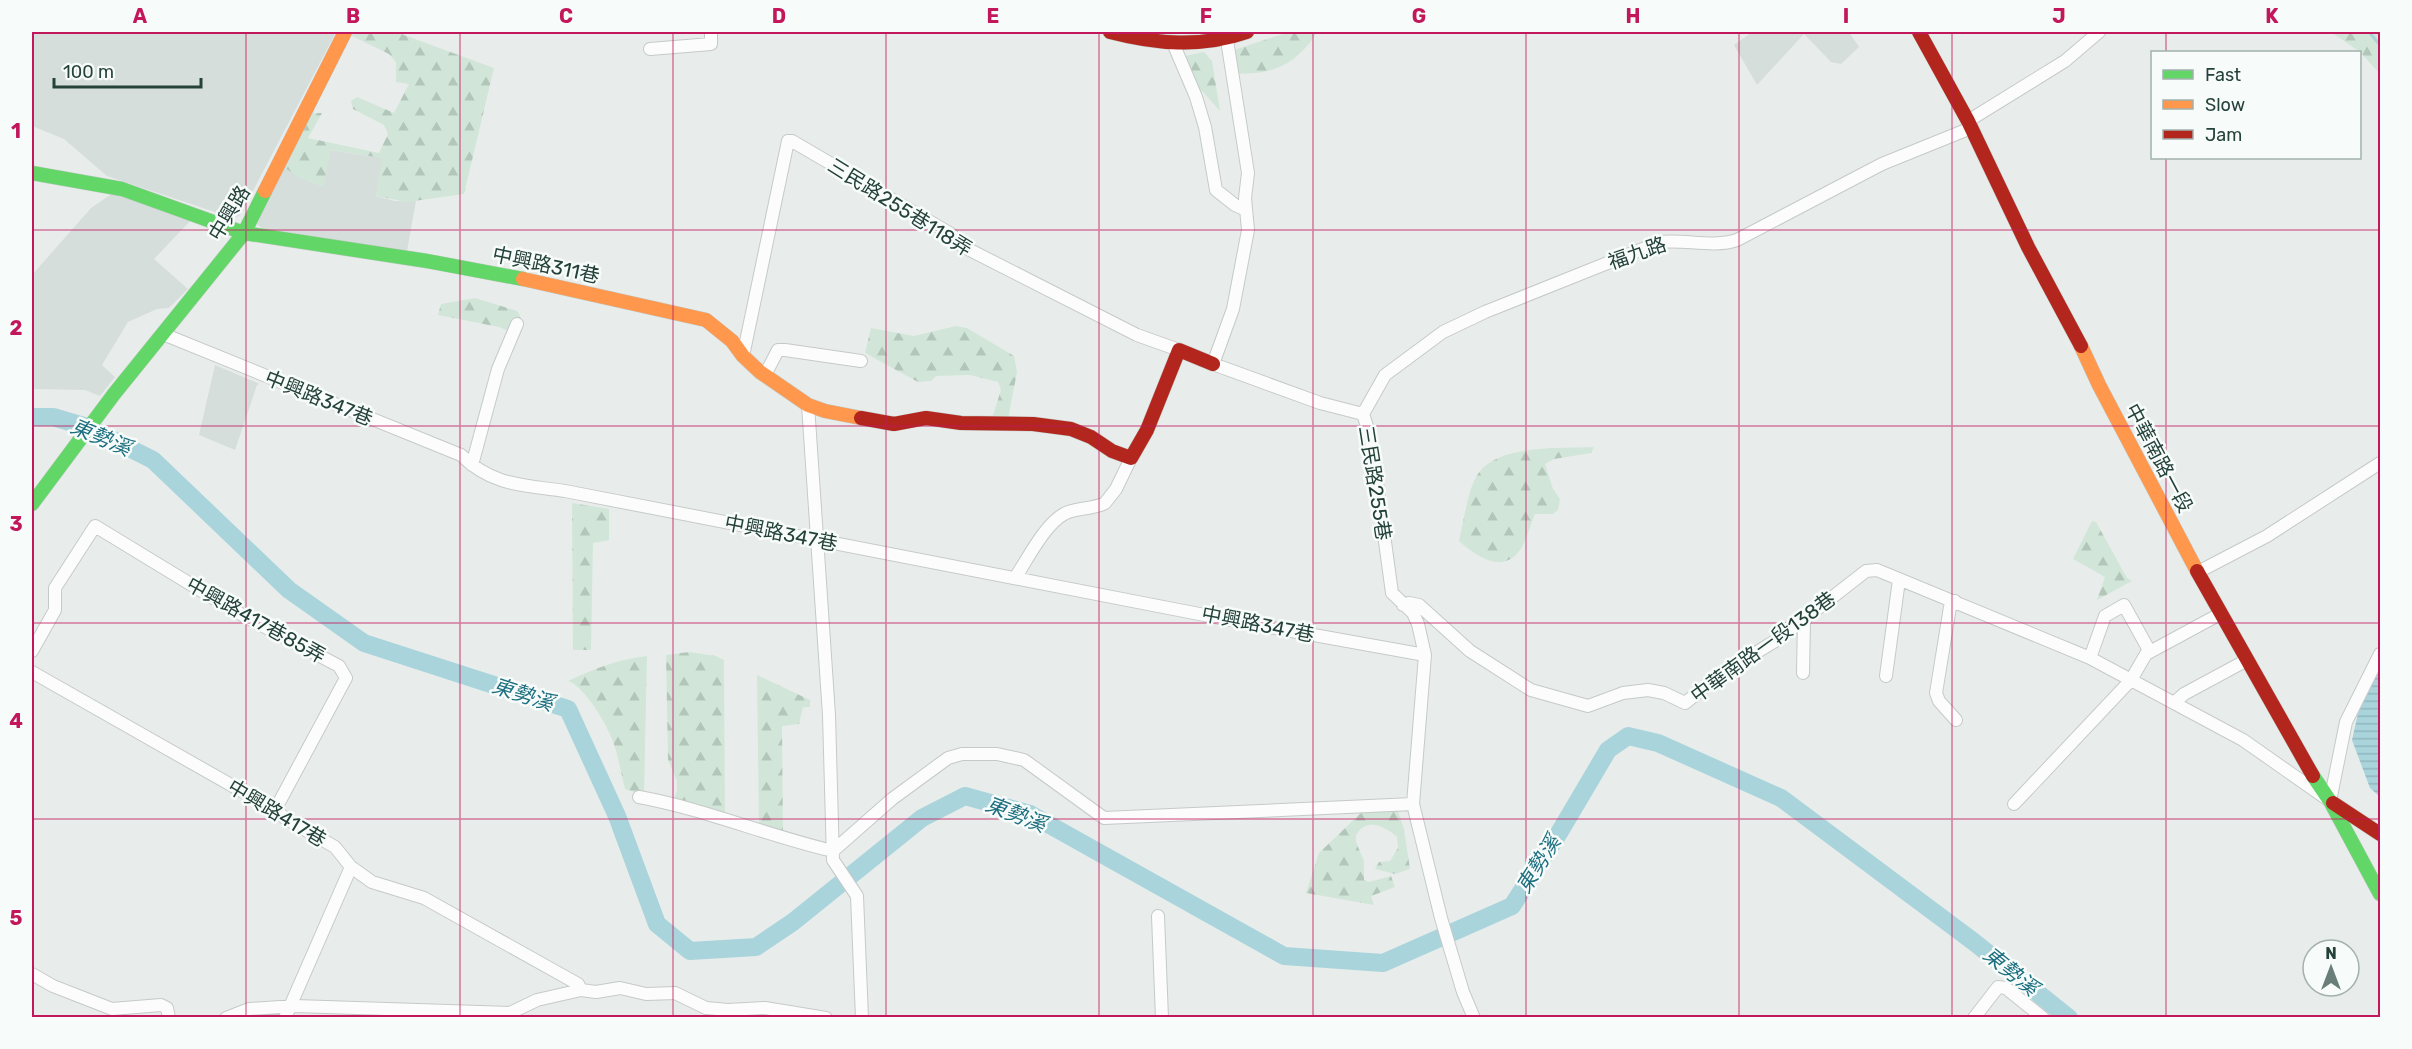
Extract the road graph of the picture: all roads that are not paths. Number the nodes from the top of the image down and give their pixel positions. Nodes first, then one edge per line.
1 (345, 32) edge
2 (711, 32) edge
3 (1110, 32) edge
4 (1247, 32) edge
5 (1919, 32) edge
6 (2099, 32) edge
7 (1227, 40) junction
8 (1173, 43) junction
9 (650, 50) dead end
10 (1969, 125) junction
11 (32, 173) edge
12 (1246, 210) junction
13 (244, 233) junction
14 (518, 324) dead end
15 (163, 334) junction
16 (1179, 350) junction
17 (743, 356) junction
18 (861, 361) dead end
19 (1213, 364) junction
20 (765, 375) junction
21 (808, 405) junction
22 (1362, 414) junction
23 (1131, 459) junction
24 (2380, 463) edge
25 (472, 465) junction
26 (32, 504) edge
27 (818, 541) junction
28 (2198, 572) junction
29 (1015, 578) junction
30 (1899, 580) junction
31 (1955, 601) junction
32 (1403, 605) junction
33 (2220, 614) junction
34 (1804, 620) junction
35 (32, 651) edge
36 (2150, 652) junction
37 (2380, 654) edge
38 (1425, 655) junction
39 (2090, 658) junction
40 (2247, 660) junction
41 (32, 672) edge
42 (1803, 673) dead end
43 (1886, 676) dead end
44 (2131, 680) junction
45 (2175, 702) junction
46 (1956, 720) dead end
47 (639, 797) dead end
48 (2330, 801) junction
49 (1413, 804) junction
50 (2014, 804) dead end
51 (276, 810) junction
52 (2380, 834) edge
53 (833, 855) junction
54 (351, 867) junction
55 (2380, 894) edge
56 (1158, 916) dead end
57 (32, 974) edge
58 (581, 990) junction
59 (287, 1012) edge
60 (366, 1012) edge
61 (169, 1017) edge
62 (226, 1017) edge
63 (825, 1017) edge
64 (862, 1017) edge
65 (1162, 1017) edge
66 (1474, 1017) edge
67 (1974, 1017) edge
68 (2043, 1017) edge

1 - 13 street, 中興路
2 - 9 street
3 - 8 street
4 - 7 street
5 - 10 street, 中華南路一段
6 - 10 street, 福九路
7 - 8 street
7 - 12 street
8 - 12 street
10 - 22 street, 福九路
10 - 28 street, 中華南路一段
11 - 13 street, 中興路311巷
12 - 19 street
13 - 15 street, 中興路
13 - 17 street, 中興路311巷
14 - 25 street
15 - 25 street, 中興路347巷
15 - 26 street, 中興路
16 - 17 street, 三民路255巷118弄
16 - 19 street
16 - 23 street
17 - 20 street, 中興路311巷
18 - 20 street
19 - 22 street, 三民路255巷
20 - 21 street, 中興路311巷
21 - 23 street, 中興路311巷
21 - 27 street
22 - 32 street, 三民路255巷
23 - 29 street
24 - 28 street
25 - 27 street, 中興路347巷
27 - 29 street, 中興路347巷
27 - 53 street
28 - 33 street, 中華南路一段
29 - 38 street, 中興路347巷
30 - 31 street, 中華南路一段138巷
30 - 34 street, 中華南路一段138巷
30 - 43 street
31 - 39 street, 中華南路一段138巷
31 - 46 street
32 - 34 street, 中華南路一段138巷
32 - 38 street, 三民路255巷
33 - 36 street
33 - 40 street, 中華南路一段
34 - 42 street
35 - 51 street, 中興路417巷85弄
36 - 39 street
36 - 44 street
37 - 48 street
38 - 49 street, 三民路255巷
39 - 44 street, 中華南路一段138巷
40 - 45 street
40 - 48 street, 中華南路一段
41 - 51 street, 中興路417巷
44 - 45 street, 中華南路一段138巷
44 - 50 street
45 - 48 street, 中華南路一段138巷
47 - 53 street
48 - 52 street
48 - 55 street, 中華南路一段
49 - 53 street
49 - 66 street, 三民路255巷
51 - 54 street, 中興路417巷
53 - 64 street
54 - 58 street, 中興路417巷
54 - 59 street
56 - 65 street
57 - 61 street
58 - 60 street
58 - 63 street
59 - 60 street
59 - 62 street
67 - 68 street

